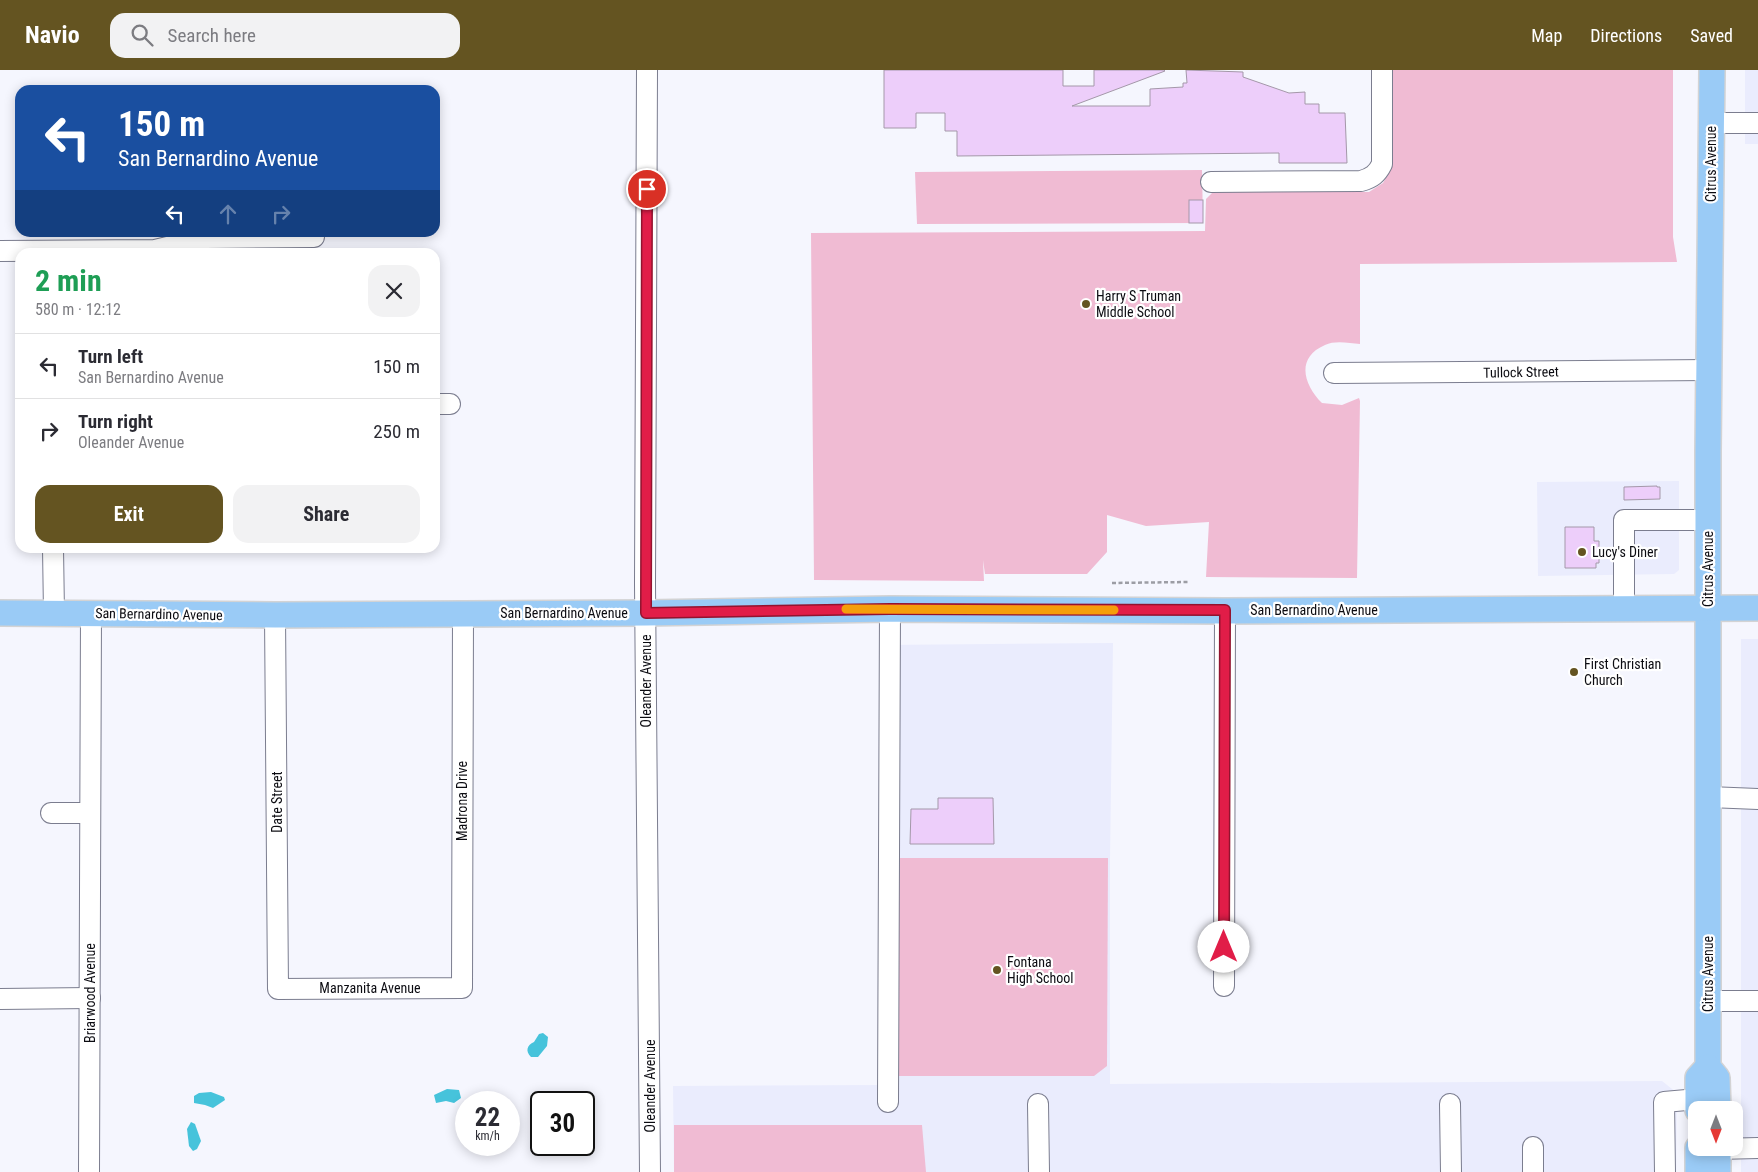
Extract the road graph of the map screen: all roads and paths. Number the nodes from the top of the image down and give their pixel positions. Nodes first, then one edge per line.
1 (647, 70) edge
2 (1382, 70) edge
3 (1712, 70) edge
4 (1711, 123) junction
5 (1758, 123) edge
6 (1211, 182) dead end
7 (314, 237) dead end
8 (249, 245) edge
9 (163, 248) edge
10 (0, 251) edge
11 (15, 251) edge
12 (1709, 370) junction
13 (1334, 374) dead end
14 (1708, 520) junction
15 (54, 553) edge
16 (1188, 582) dead end
17 (1112, 583) dead end
18 (1708, 608) junction
19 (1758, 608) edge
20 (890, 609) junction
21 (1624, 609) junction
22 (1225, 610) junction
23 (0, 613) edge
24 (54, 613) junction
25 (91, 613) junction
26 (646, 613) junction
27 (463, 614) junction
28 (275, 615) junction
29 (1709, 797) junction
30 (1758, 799) edge
31 (51, 813) dead end
32 (89, 813) junction
33 (1224, 986) dead end
34 (462, 988) joint
35 (278, 989) joint
36 (90, 998) junction
37 (0, 999) edge
38 (1708, 1001) junction
39 (1758, 1001) edge
40 (1704, 1101) edge
41 (888, 1102) dead end
42 (1038, 1104) dead end
43 (1450, 1104) dead end
44 (1688, 1104) edge
45 (1533, 1146) dead end
46 (1758, 1148) edge
47 (1743, 1150) edge
48 (1711, 1156) edge
49 (89, 1172) edge
50 (650, 1172) edge
51 (1039, 1172) edge
52 (1451, 1172) edge
53 (1533, 1172) edge
54 (1665, 1172) edge
55 (1698, 1172) edge

1 - 26 street, Oleander Avenue
2 - 6 street
3 - 4 main road, Citrus Avenue
4 - 5 street
4 - 12 main road, Citrus Avenue
7 - 8 street
8 - 9 street
10 - 11 street
12 - 13 street, Tullock Street
12 - 14 main road, Citrus Avenue
14 - 18 main road, Citrus Avenue
14 - 21 street
15 - 24 street
16 - 17 path
18 - 19 main road, San Bernardino Avenue
18 - 21 main road, San Bernardino Avenue
18 - 29 main road, Citrus Avenue
20 - 22 main road, San Bernardino Avenue
20 - 26 main road, San Bernardino Avenue
20 - 41 street
21 - 22 main road, San Bernardino Avenue
22 - 33 street
23 - 24 main road, San Bernardino Avenue
24 - 25 main road, San Bernardino Avenue
25 - 28 main road, San Bernardino Avenue
25 - 32 street, Briarwood Avenue
26 - 27 main road, San Bernardino Avenue
26 - 50 street, Oleander Avenue
27 - 28 main road, San Bernardino Avenue
27 - 34 street, Madrona Drive
28 - 35 street, Date Street
29 - 30 street
29 - 38 main road, Citrus Avenue
31 - 32 street
32 - 36 street, Briarwood Avenue
34 - 35 street, Manzanita Avenue
36 - 37 street
36 - 49 street, Briarwood Avenue
38 - 39 street
38 - 40 main road, Citrus Avenue
42 - 51 street
43 - 52 street
44 - 54 street
45 - 53 street
46 - 47 street
48 - 55 main road

